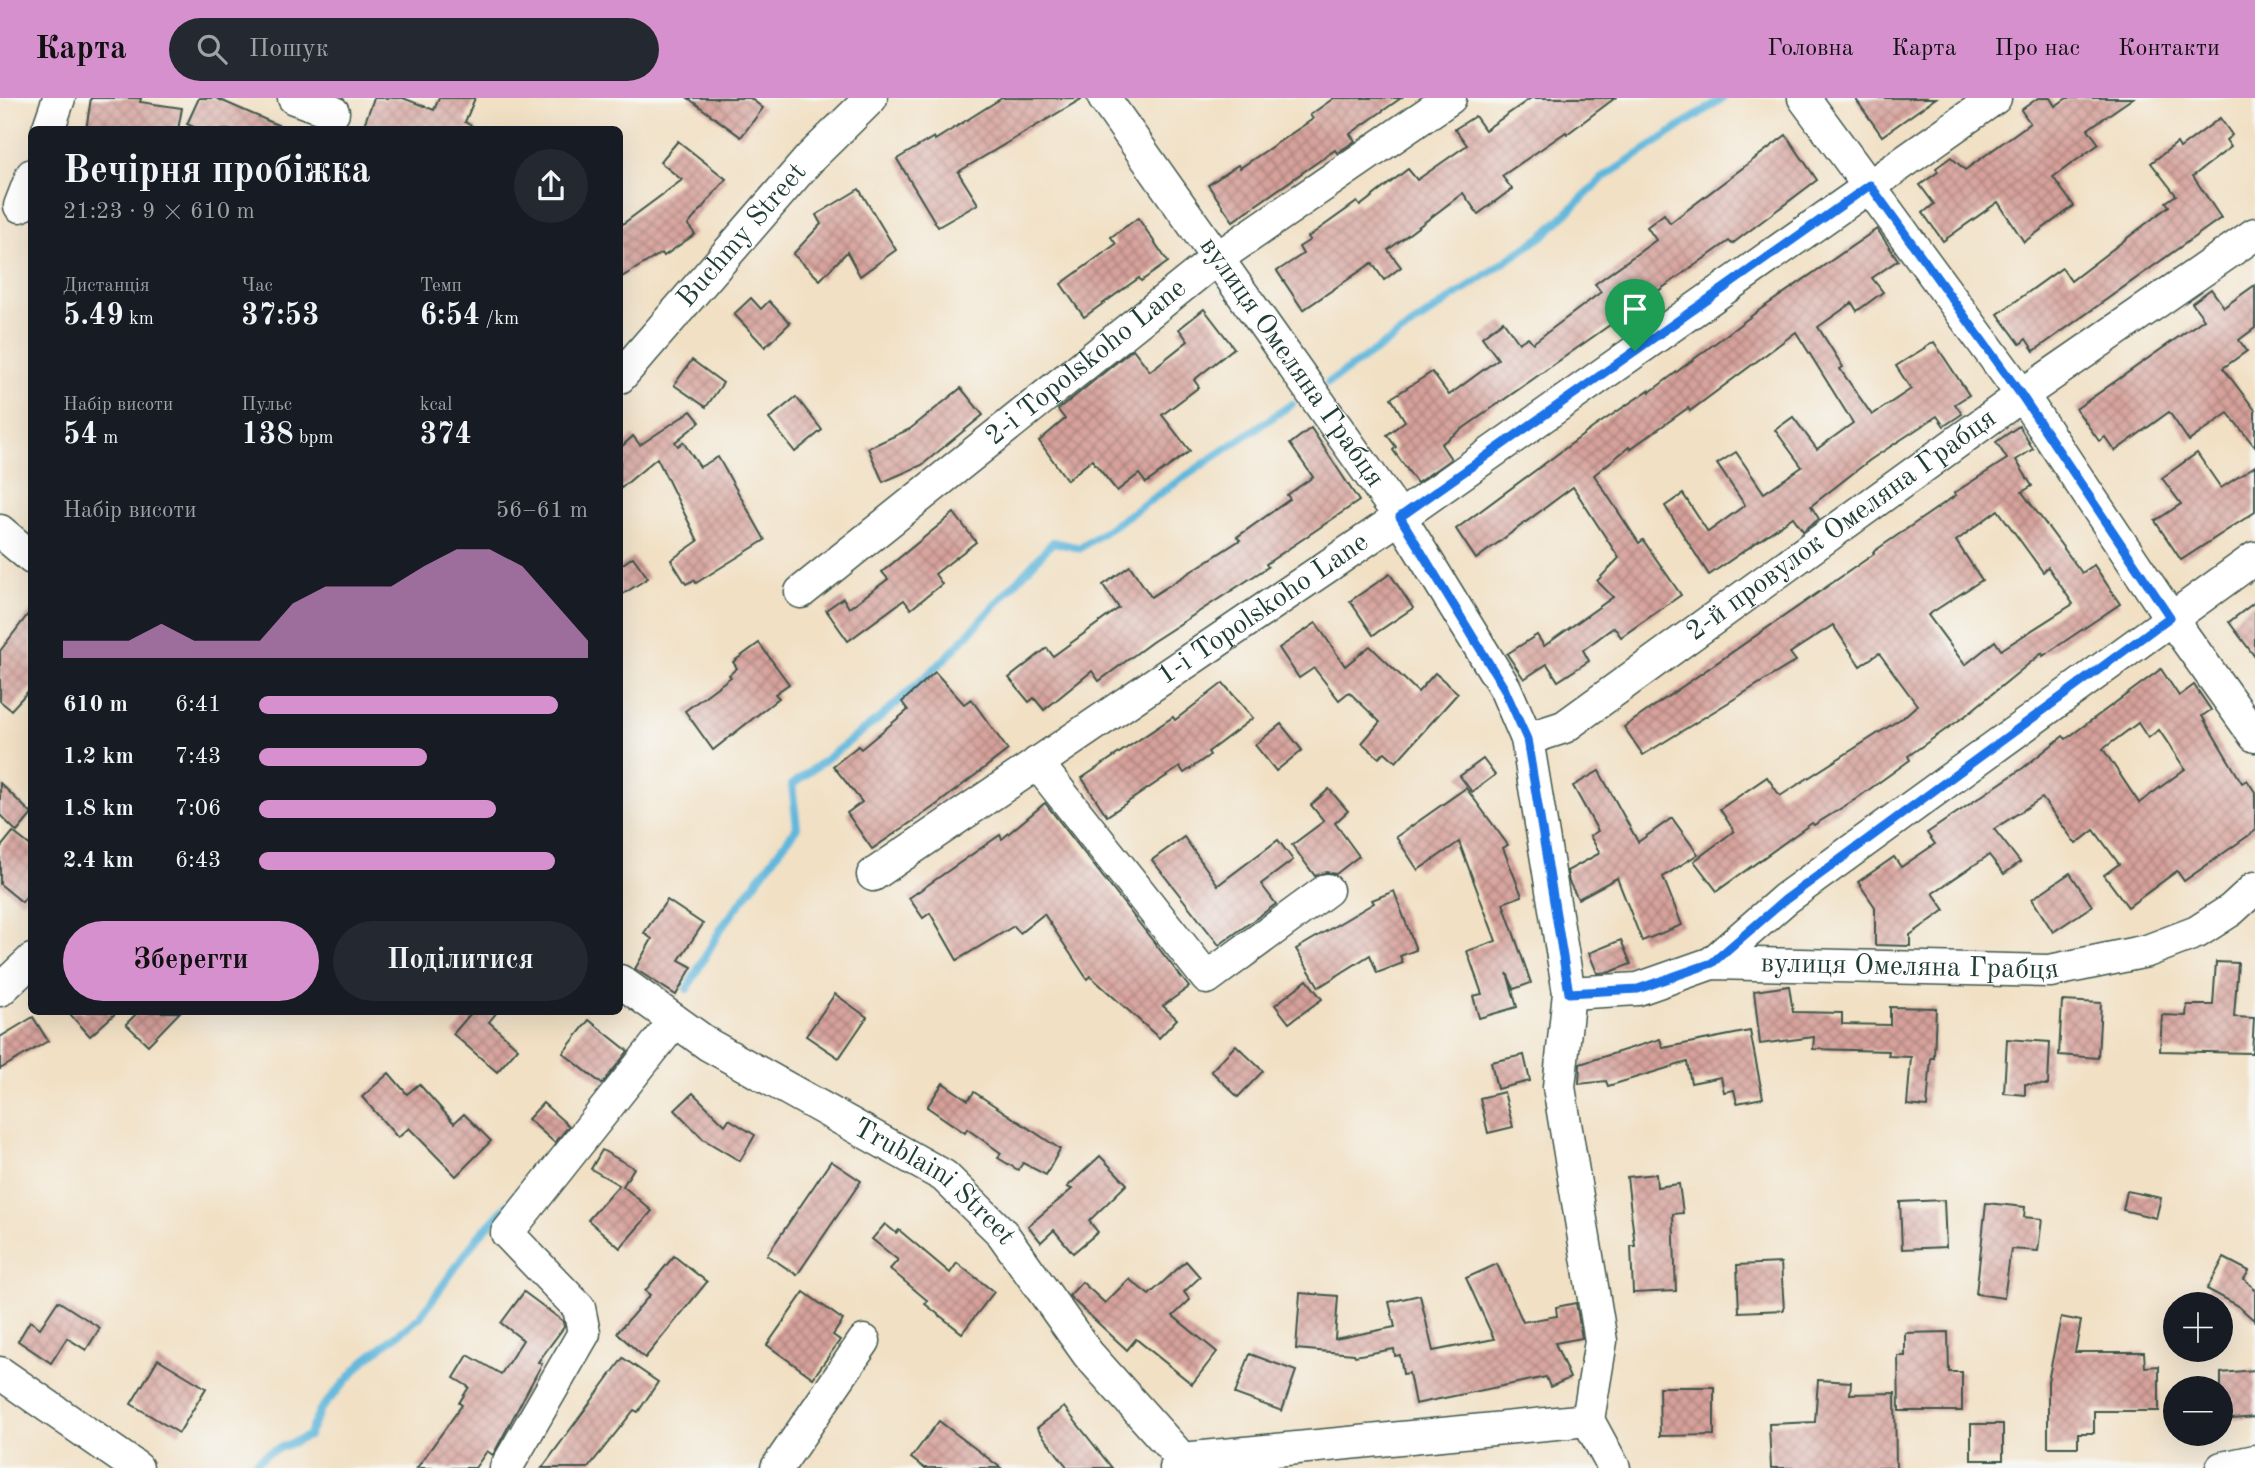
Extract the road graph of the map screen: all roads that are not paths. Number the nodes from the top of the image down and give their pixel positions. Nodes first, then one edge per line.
1 (59, 98) edge
2 (295, 98) edge
3 (871, 98) edge
4 (1104, 98) edge
5 (1450, 98) edge
6 (1804, 98) edge
7 (1995, 98) edge
8 (332, 113) edge
9 (49, 126) edge
10 (28, 185) edge
11 (1870, 185) junction
12 (20, 206) dead end
13 (2255, 234) edge
14 (1216, 259) junction
15 (623, 374) edge
16 (2022, 396) junction
17 (1400, 517) junction
18 (0, 531) edge
19 (28, 555) edge
20 (2255, 558) edge
21 (802, 592) dead end
22 (2170, 617) junction
23 (2255, 736) edge
24 (1527, 739) junction
25 (1037, 763) junction
26 (873, 875) dead end
27 (2255, 888) edge
28 (1327, 890) dead end
29 (1712, 963) junction
30 (28, 964) edge
31 (623, 983) edge
32 (0, 990) edge
33 (1569, 993) junction
34 (675, 1021) junction
35 (863, 1341) dead end
36 (0, 1373) edge
37 (1588, 1420) junction
38 (2255, 1461) edge
39 (1179, 1463) edge
40 (137, 1468) edge
41 (506, 1468) edge
42 (777, 1468) edge
43 (1614, 1468) edge
44 (2222, 1468) edge

1 - 9 street
2 - 8 street
3 - 15 street, Buchmy Street
4 - 14 street, вулиця Омеляна Грабця
5 - 14 street, 2-i Topolskoho Lane
6 - 11 street
7 - 11 street, 1-i Topolskoho Lane
10 - 12 street
11 - 16 street
11 - 17 street, 1-i Topolskoho Lane
13 - 16 street, 2-й провулок Омеляна Грабця
14 - 17 street, вулиця Омеляна Грабця
14 - 21 street, 2-i Topolskoho Lane
16 - 22 street
16 - 24 street, 2-й провулок Омеляна Грабця
17 - 24 street, вулиця Омеляна Грабця
17 - 25 street, 1-i Topolskoho Lane
18 - 19 street
20 - 22 street
22 - 23 street
22 - 29 street
24 - 33 street, вулиця Омеляна Грабця
25 - 26 street, 1-i Topolskoho Lane
25 - 28 street
27 - 29 street, вулиця Омеляна Грабця
29 - 33 street, вулиця Омеляна Грабця
30 - 32 street
31 - 34 street, Trublaini Street
33 - 37 street
34 - 39 street, Trublaini Street
34 - 41 street
35 - 42 street
36 - 40 street
37 - 39 street
37 - 43 street
38 - 44 street

